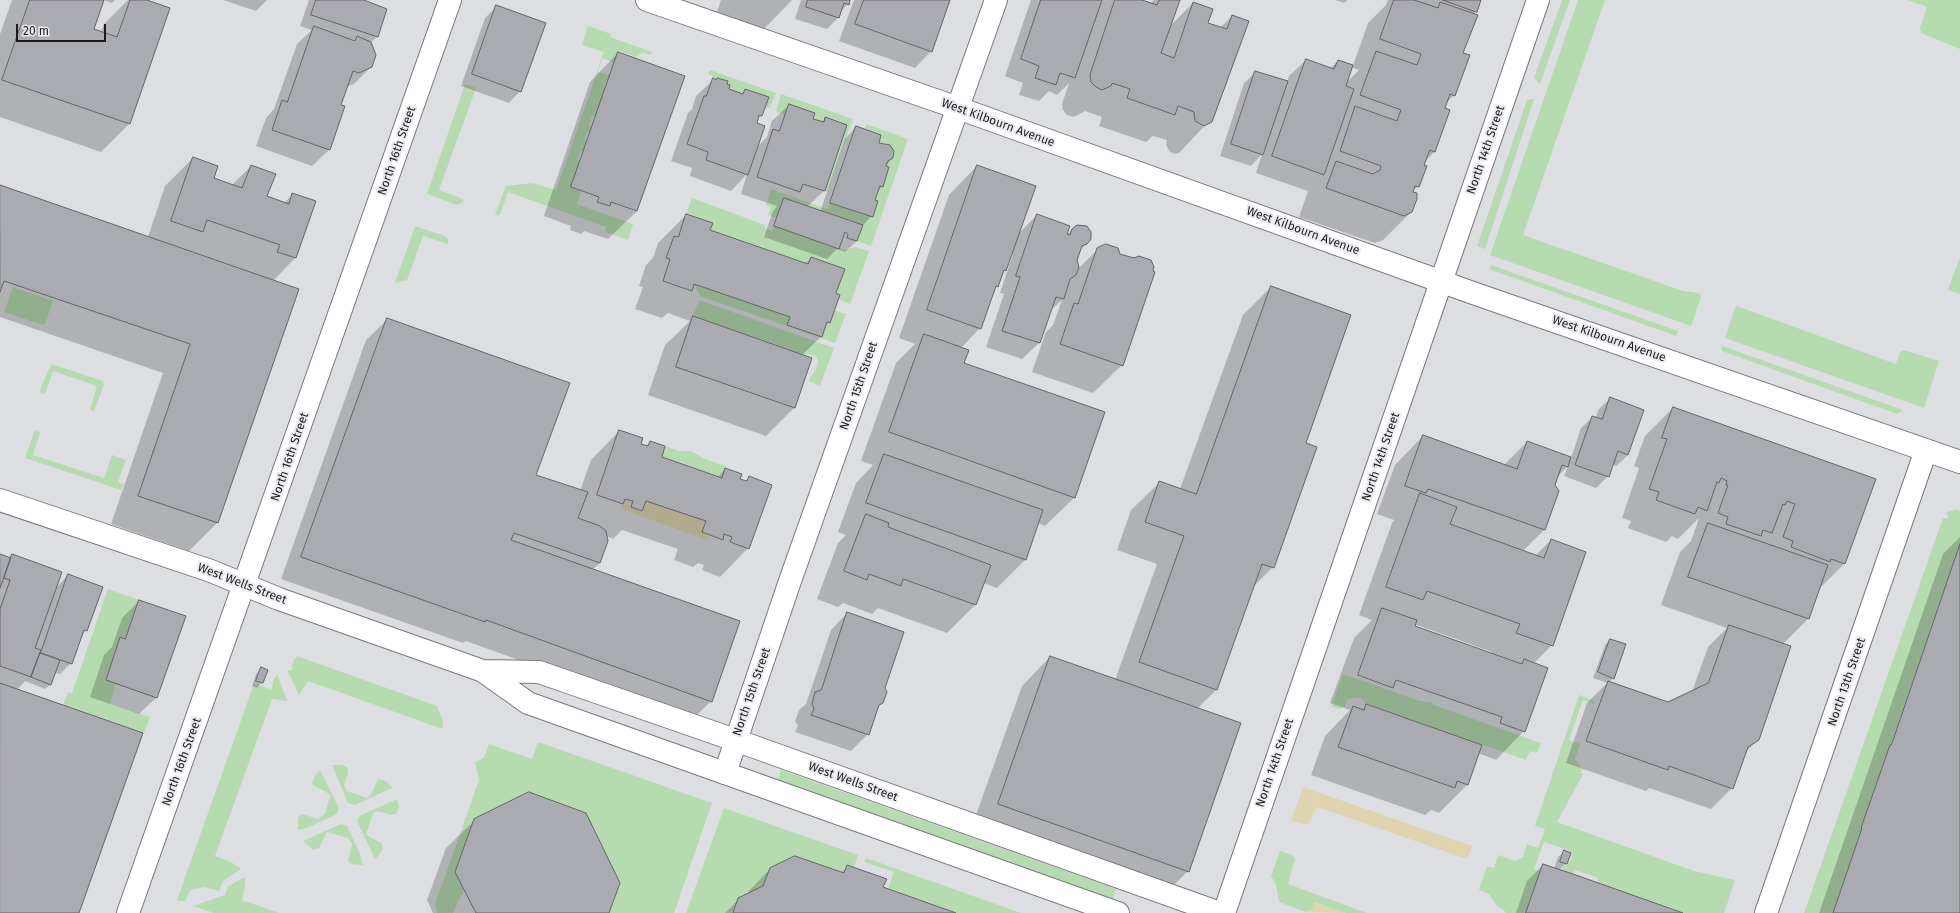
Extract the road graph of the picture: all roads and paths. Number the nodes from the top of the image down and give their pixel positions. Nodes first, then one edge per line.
1 (450, 0) edge
2 (647, 0) edge
3 (996, 0) edge
4 (1538, 0) edge
5 (958, 108) junction
6 (1442, 281) junction
7 (1926, 450) junction
8 (1960, 462) edge
9 (0, 500) edge
10 (245, 585) junction
11 (483, 671) junction
12 (735, 740) junction
13 (725, 772) junction
14 (128, 913) edge
15 (1118, 913) edge
16 (1220, 913) edge
17 (1224, 913) edge
18 (1766, 913) edge

1 - 10 street, North 16th Street
2 - 5 street, West Kilbourn Avenue
3 - 5 street, North 15th Street
4 - 6 street, North 14th Street
5 - 6 street, West Kilbourn Avenue
5 - 12 street, North 15th Street
6 - 7 street, West Kilbourn Avenue
6 - 17 street, North 14th Street
7 - 8 street, West Kilbourn Avenue
7 - 18 street, North 13th Street
9 - 10 street, West Wells Street
10 - 11 street, West Wells Street
10 - 14 street, North 16th Street
11 - 12 street, West Wells Street
11 - 13 street, West Wells Street
12 - 13 street, North 15th Street
12 - 16 street, West Wells Street
13 - 15 street, West Wells Street

